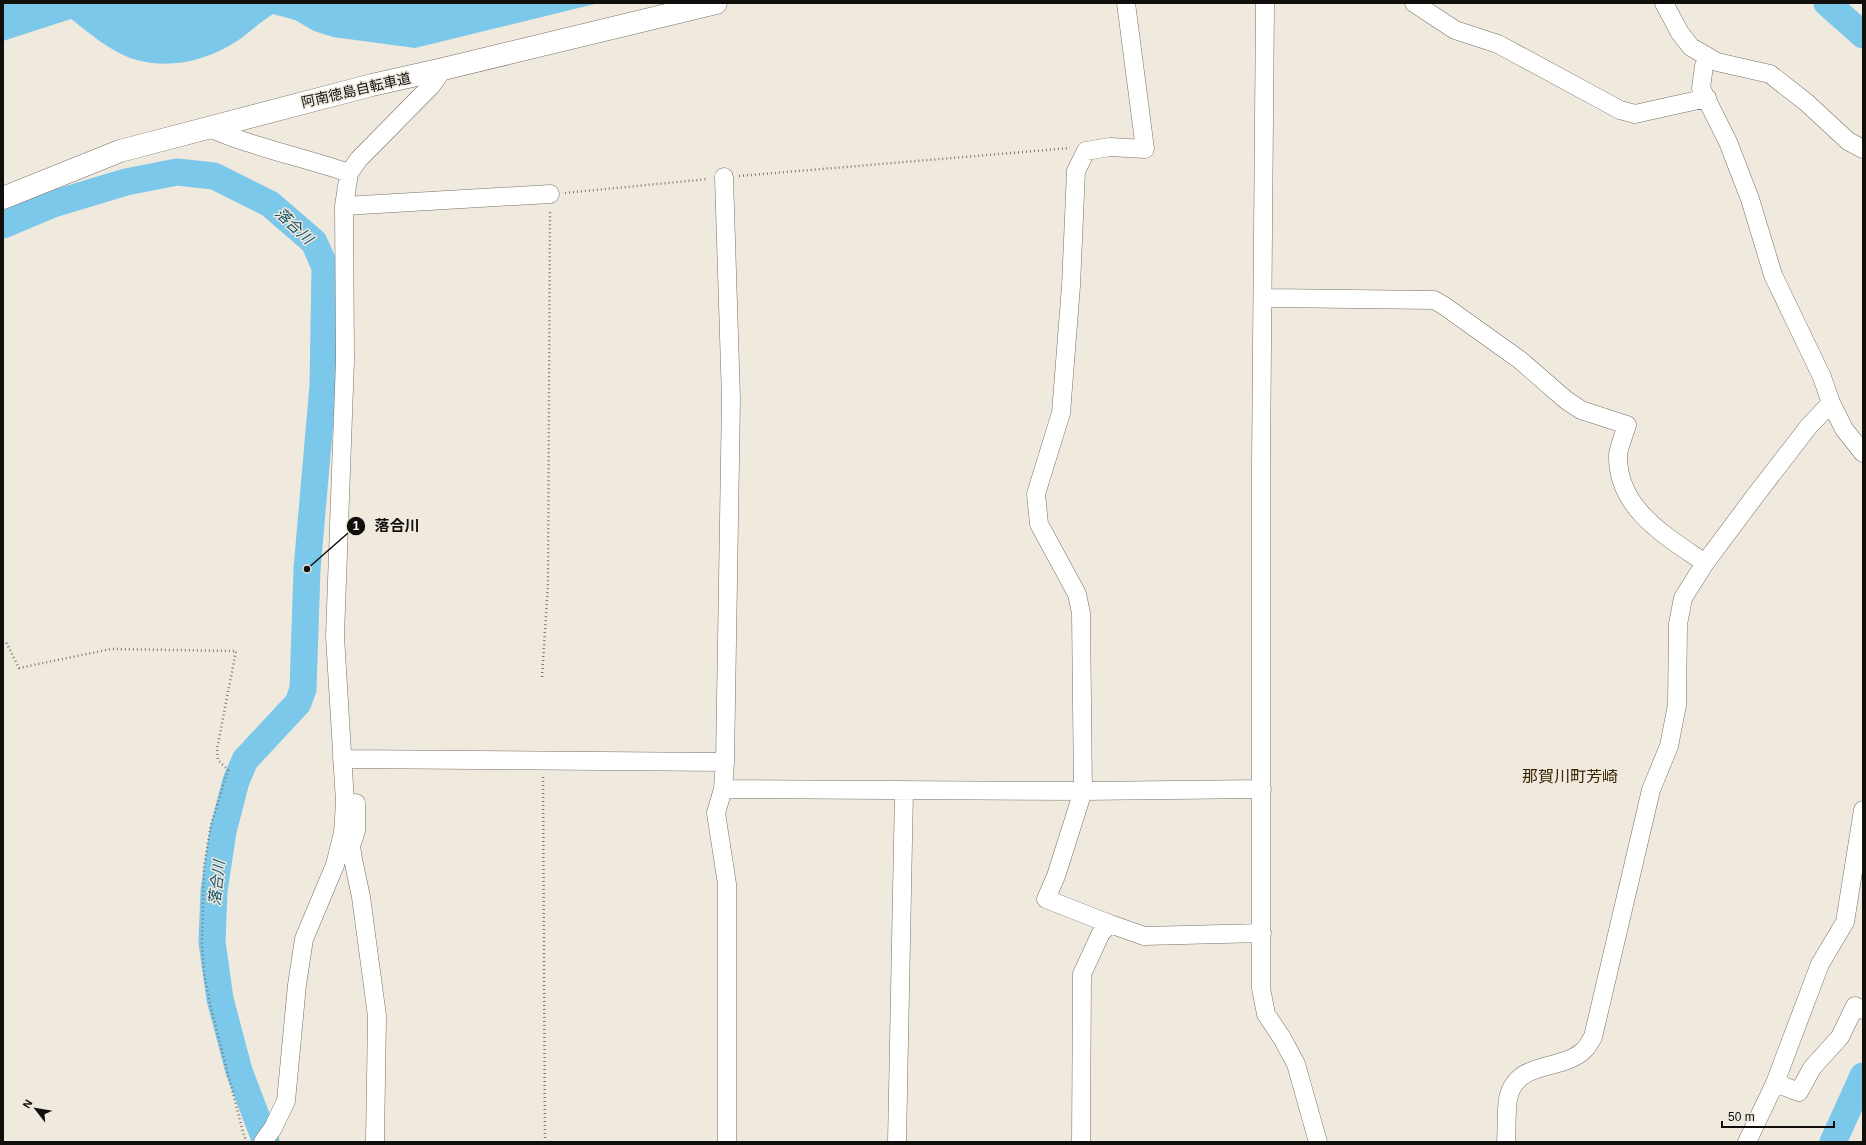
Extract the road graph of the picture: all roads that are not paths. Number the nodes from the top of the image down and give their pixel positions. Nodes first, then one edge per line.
1 (716, 3) edge
2 (1126, 3) edge
3 (1266, 3) edge
4 (1414, 3) edge
5 (1664, 3) edge
6 (1250, 14) dead end
7 (1704, 68) junction
8 (444, 69) junction
9 (1707, 98) junction
10 (207, 127) junction
11 (1863, 149) edge
12 (349, 172) junction
13 (724, 177) road end
14 (550, 194) road end
15 (3, 198) edge
16 (344, 206) junction
17 (1263, 298) junction
18 (1831, 403) junction
19 (1863, 453) edge
20 (1705, 563) junction
21 (348, 759) junction
22 (725, 762) junction
23 (723, 789) junction
24 (1262, 789) junction
25 (904, 791) junction
26 (1083, 791) junction
27 (1863, 810) edge
28 (1110, 924) junction
29 (1262, 933) junction
30 (1863, 1010) edge
31 (1775, 1083) junction
32 (268, 1135) edge
33 (375, 1142) edge
34 (727, 1142) edge
35 (898, 1142) edge
36 (1081, 1142) edge
37 (1318, 1142) edge
38 (1506, 1142) edge
39 (1747, 1142) edge

1 - 8 main road, 阿南徳島自転車道
2 - 26 street
3 - 6 street
3 - 17 street
4 - 9 street
5 - 7 street
7 - 9 street
7 - 11 street
8 - 10 main road, 阿南徳島自転車道
8 - 12 street
9 - 18 street
10 - 12 street
10 - 15 main road, 阿南徳島自転車道
12 - 16 street
13 - 22 street
14 - 16 street
16 - 21 street
17 - 20 street
17 - 24 street
18 - 19 street
18 - 20 street
20 - 38 street
21 - 22 street
21 - 32 street
21 - 33 street
22 - 23 street
23 - 25 street
23 - 34 street
24 - 26 street
24 - 29 street
25 - 26 street
25 - 35 street
26 - 28 street
27 - 31 street
28 - 29 street
28 - 36 street
29 - 37 street
30 - 31 street
31 - 39 street

